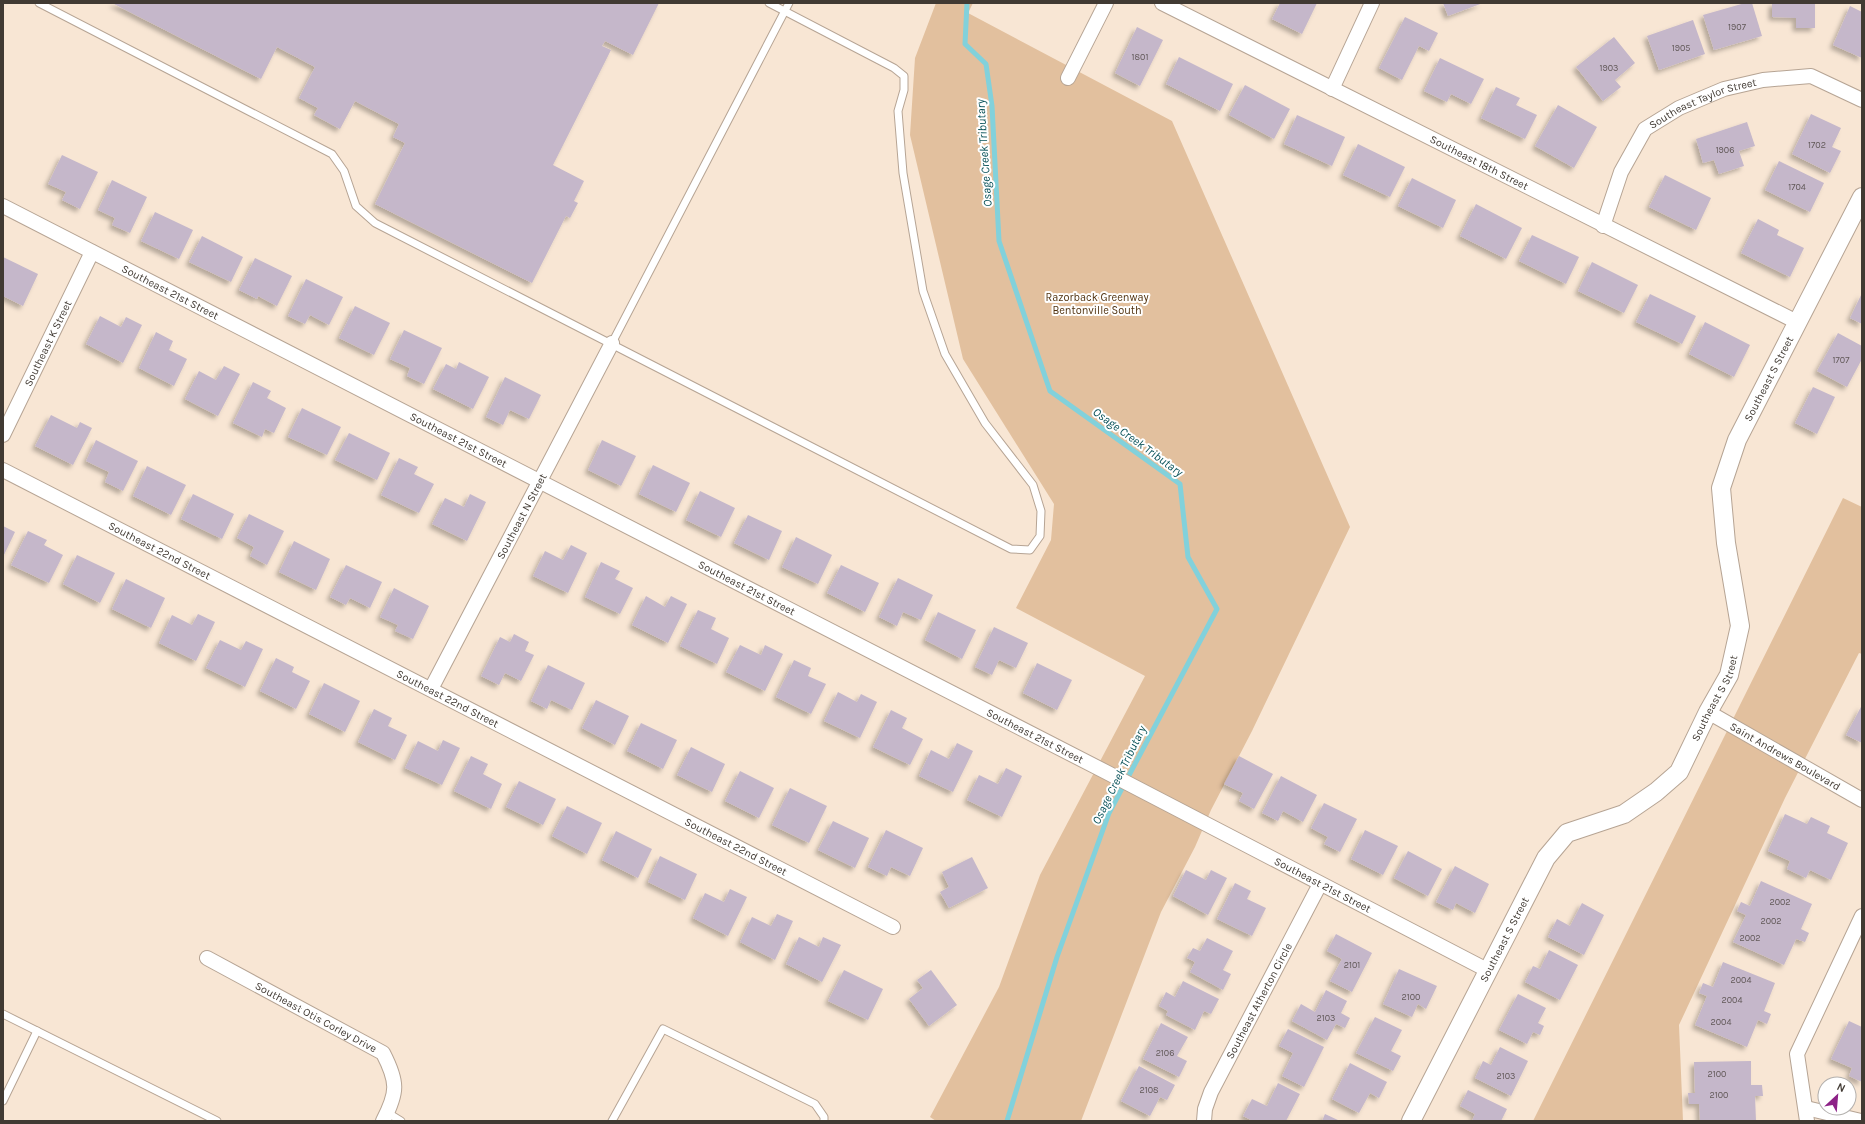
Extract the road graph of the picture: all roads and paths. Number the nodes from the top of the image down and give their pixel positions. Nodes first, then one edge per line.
1 (39, 3) edge
2 (769, 3) edge
3 (789, 3) edge
4 (1106, 3) edge
5 (1162, 3) edge
6 (1372, 3) edge
7 (785, 12) junction
8 (1068, 78) dead end
9 (1332, 89) junction
10 (1862, 100) edge
11 (1862, 197) edge
12 (3, 206) edge
13 (1603, 226) junction
14 (92, 252) junction
15 (1797, 322) junction
16 (612, 343) junction
17 (3, 435) edge
18 (3, 470) edge
19 (540, 482) junction
20 (431, 690) junction
21 (1708, 712) junction
22 (1862, 800) edge
23 (1320, 884) junction
24 (1862, 916) edge
25 (893, 927) dead end
26 (207, 958) dead end
27 (1488, 972) junction
28 (3, 1014) edge
29 (38, 1031) junction
30 (3, 1101) edge
31 (1806, 1115) edge
32 (385, 1117) edge
33 (217, 1121) edge
34 (402, 1121) edge
35 (612, 1121) edge
36 (824, 1121) edge
37 (1204, 1121) edge
38 (1411, 1121) edge
39 (1861, 1121) edge

1 - 16 lane
2 - 7 lane
3 - 7 lane
4 - 8 street
5 - 9 street, Southeast 18th Street
6 - 9 street
7 - 16 lane
7 - 16 lane
9 - 13 street, Southeast 18th Street
10 - 13 street, Southeast Taylor Street
11 - 15 street, Southeast S Street
12 - 14 street, Southeast 21st Street
13 - 15 street, Southeast 18th Street
14 - 17 street, Southeast K Street
14 - 19 street, Southeast 21st Street
15 - 21 street, Southeast S Street
16 - 19 street, Southeast N Street
18 - 20 street, Southeast 22nd Street
19 - 20 street, Southeast N Street
19 - 23 street, Southeast 21st Street
20 - 25 street, Southeast 22nd Street
21 - 22 street, Saint Andrews Boulevard
21 - 27 street, Southeast S Street
23 - 27 street, Southeast 21st Street
23 - 37 street, Southeast Atherton Circle
24 - 31 street
26 - 32 street, Southeast Otis Corley Drive
27 - 38 street, Southeast S Street
28 - 29 lane
29 - 30 lane
29 - 33 lane
31 - 39 street
32 - 34 lane
35 - 36 lane

